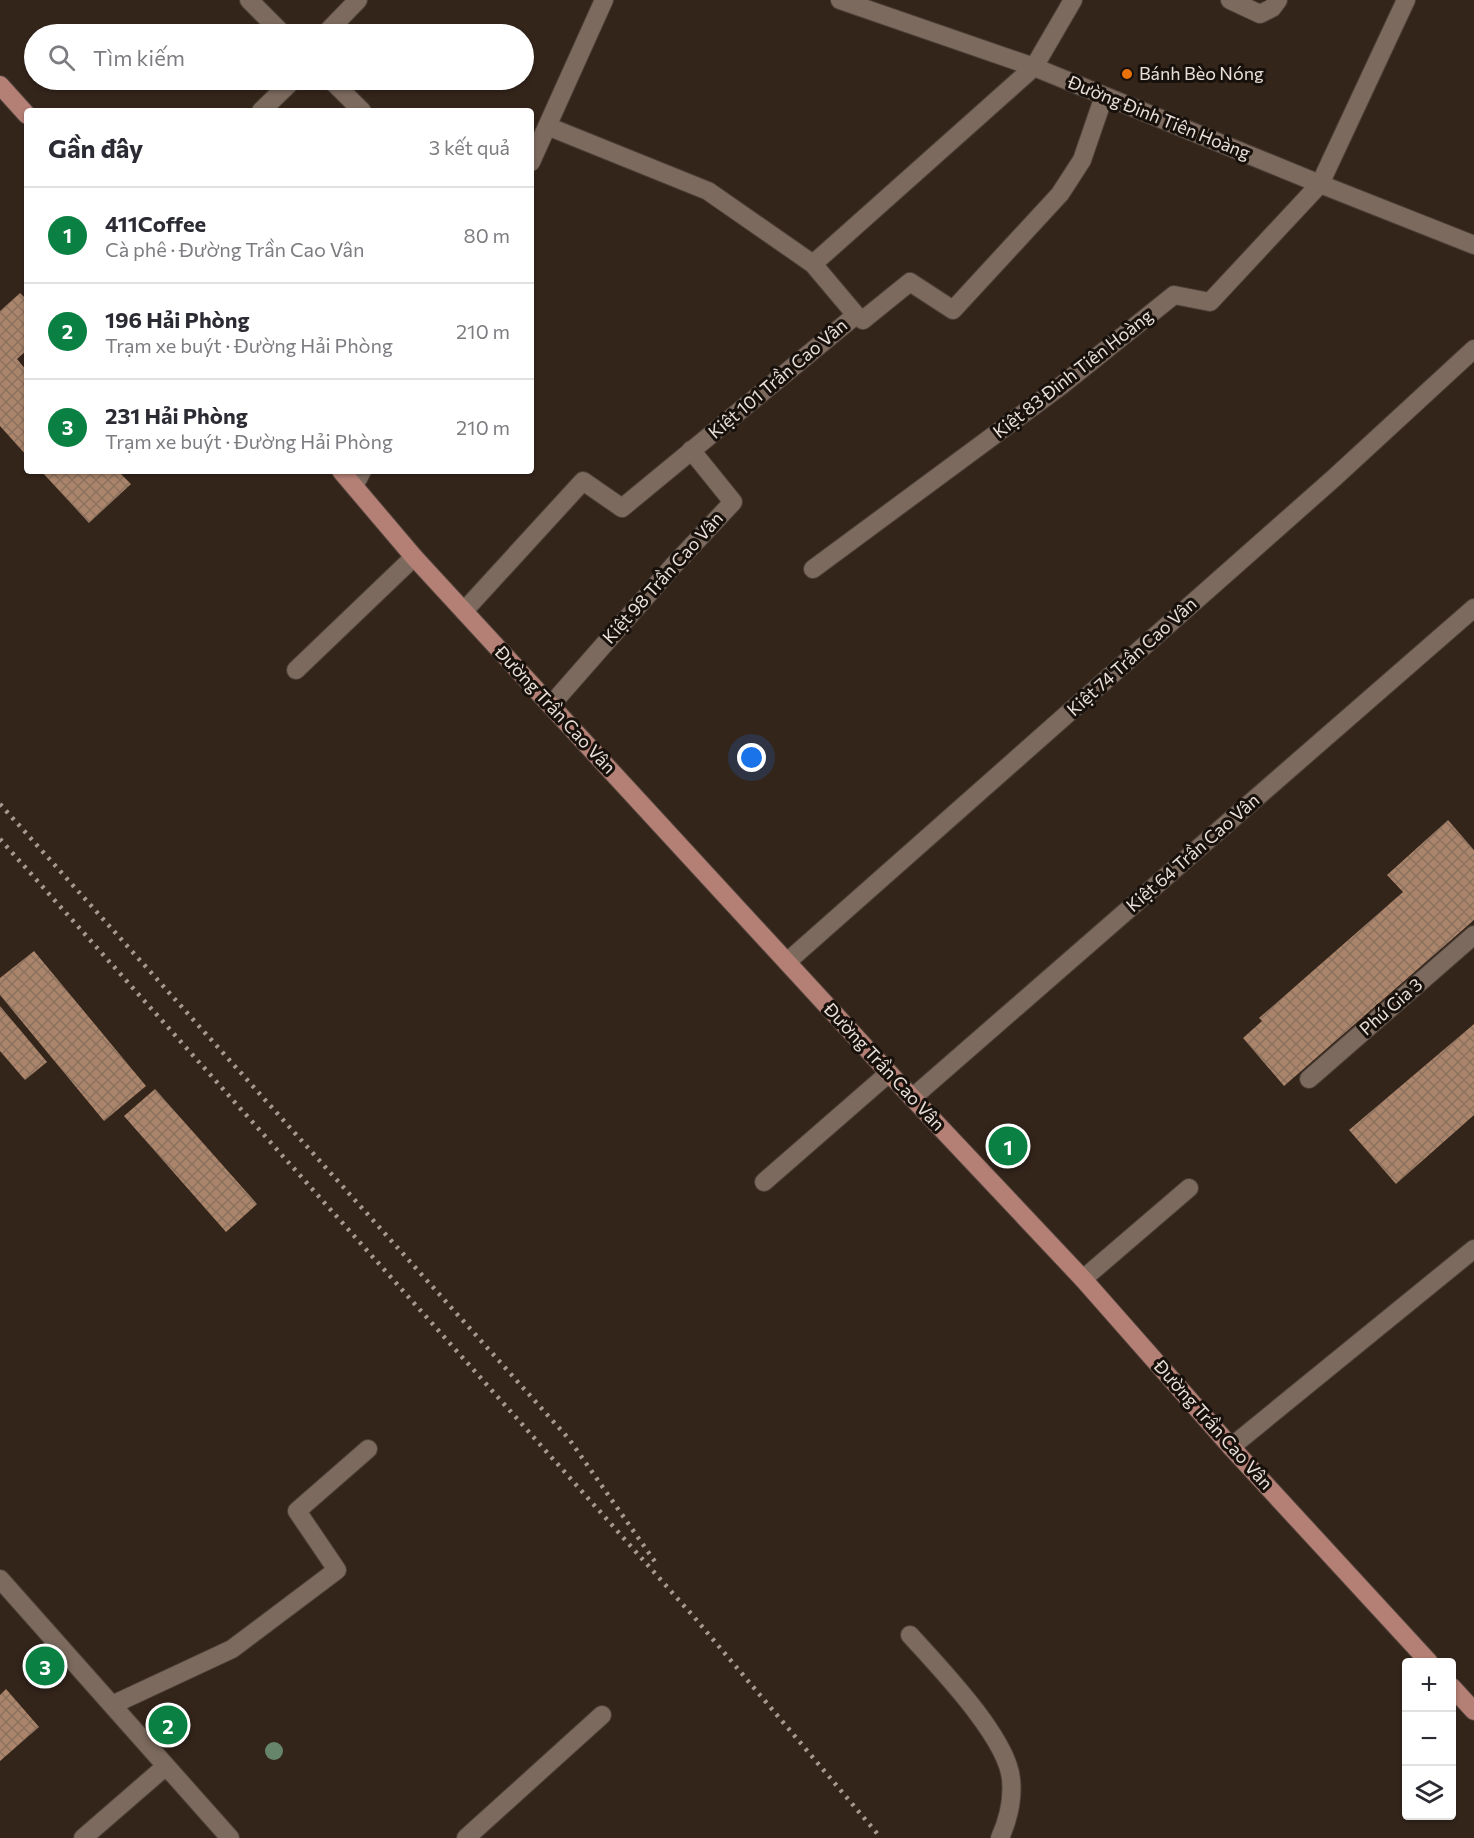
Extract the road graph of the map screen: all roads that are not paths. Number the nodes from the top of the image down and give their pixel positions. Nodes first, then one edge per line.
1 (249, 0) edge
2 (358, 0) edge
3 (604, 0) edge
4 (840, 0) edge
5 (1073, 0) edge
6 (1230, 0) edge
7 (1278, 0) edge
8 (1406, 0) edge
9 (273, 24) edge
10 (335, 24) edge
11 (1034, 67) junction
12 (0, 85) edge
13 (283, 90) edge
14 (342, 90) edge
15 (1104, 96) junction
16 (264, 108) edge
17 (359, 108) edge
18 (24, 113) edge
19 (547, 126) junction
20 (534, 155) edge
21 (1320, 184) junction
22 (1474, 245) edge
23 (813, 264) junction
24 (856, 315) junction
25 (1474, 349) edge
26 (692, 450) junction
27 (358, 478) edge
28 (414, 556) junction
29 (813, 569) dead end
30 (1474, 608) edge
31 (464, 611) junction
32 (296, 670) dead end
33 (551, 705) junction
34 (1474, 935) edge
35 (788, 962) junction
36 (889, 1073) junction
37 (1309, 1079) dead end
38 (912, 1098) junction
39 (764, 1182) dead end
40 (1189, 1188) dead end
41 (1474, 1249) edge
42 (1083, 1279) junction
43 (1231, 1447) junction
44 (368, 1449) dead end
45 (0, 1579) edge
46 (910, 1635) dead end
47 (1425, 1658) edge
48 (1456, 1692) edge
49 (112, 1705) junction
50 (1474, 1712) edge
51 (602, 1715) dead end
52 (166, 1766) junction
53 (83, 1838) edge
54 (230, 1838) edge
55 (466, 1838) edge
56 (1000, 1838) edge

1 - 9 street
2 - 10 street
3 - 19 street
4 - 11 street, Đường Đinh Tiên Hoàng
5 - 11 street
6 - 7 street
8 - 21 street
11 - 15 street, Đường Đinh Tiên Hoàng
11 - 23 street
12 - 18 main road
13 - 16 street
14 - 17 street
15 - 21 street, Đường Đinh Tiên Hoàng
15 - 24 street
19 - 20 street
19 - 23 street, Kiệt 101 Trần Cao Vân
21 - 22 street, Đường Đinh Tiên Hoàng
21 - 29 street, Kiệt 83 Đinh Tiên Hoàng
23 - 24 street, Kiệt 101 Trần Cao Vân
24 - 26 street, Kiệt 101 Trần Cao Vân
25 - 35 street, Kiệt 74 Trần Cao Vân
26 - 31 street, Kiệt 101 Trần Cao Vân
26 - 33 street, Kiệt 98 Trần Cao Vân
27 - 28 main road, Đường Trần Cao Vân
28 - 31 main road, Đường Trần Cao Vân
28 - 32 street
30 - 38 street, Kiệt 64 Trần Cao Vân
31 - 33 main road, Đường Trần Cao Vân
33 - 35 main road, Đường Trần Cao Vân
34 - 37 street, Phú Gia 3
35 - 36 main road, Đường Trần Cao Vân
36 - 38 main road, Đường Trần Cao Vân
36 - 39 street
38 - 42 main road, Đường Trần Cao Vân
40 - 42 street
41 - 43 street
42 - 43 main road, Đường Trần Cao Vân
43 - 47 main road, Đường Trần Cao Vân
44 - 49 street
45 - 49 street
46 - 56 street
48 - 50 main road
49 - 52 street
51 - 55 street
52 - 53 street
52 - 54 street

